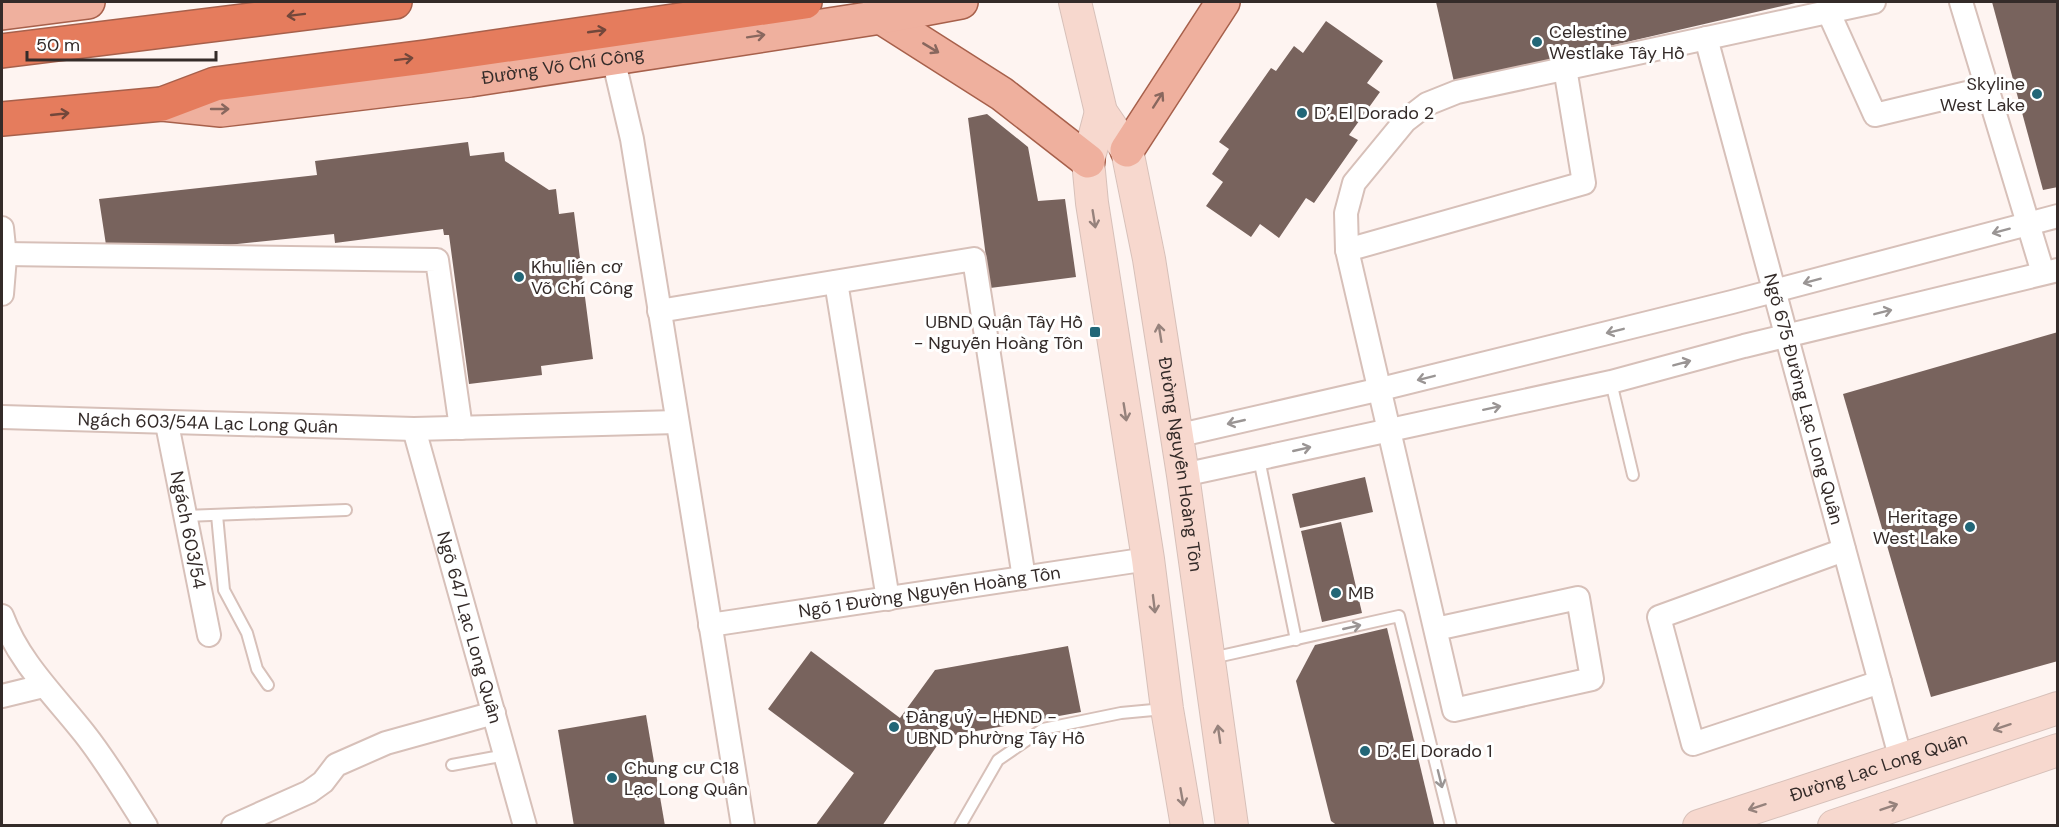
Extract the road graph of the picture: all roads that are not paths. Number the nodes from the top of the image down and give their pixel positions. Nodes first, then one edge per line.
1 (88, 2) edge
2 (395, 2) edge
3 (805, 2) edge
4 (961, 2) edge
5 (1075, 2) edge
6 (1223, 2) edge
7 (1874, 2) edge
8 (1961, 2) edge
9 (1828, 11) junction
10 (2, 13) edge
11 (881, 17) junction
12 (1706, 38) junction
13 (2, 51) edge
14 (613, 58) junction
15 (1565, 68) junction
16 (1988, 88) junction
17 (162, 104) junction
18 (1101, 112) junction
19 (2, 120) edge
20 (1127, 150) junction
21 (1088, 161) junction
22 (2058, 216) edge
23 (2029, 223) junction
24 (2, 228) edge
25 (1347, 250) junction
26 (4, 254) junction
27 (2050, 271) edge
28 (836, 282) junction
29 (1774, 291) junction
30 (2, 294) edge
31 (659, 312) junction
32 (1785, 336) junction
33 (1611, 382) junction
34 (1381, 389) junction
35 (2, 417) edge
36 (677, 422) junction
37 (166, 424) junction
38 (462, 428) junction
39 (414, 429) junction
40 (1391, 429) junction
41 (1176, 436) junction
42 (1259, 459) junction
43 (1183, 475) junction
44 (1633, 475) dead end
45 (346, 510) dead end
46 (217, 515) junction
47 (185, 516) junction
48 (1844, 550) junction
49 (1148, 559) junction
50 (1024, 578) junction
51 (888, 598) junction
52 (2, 616) edge
53 (710, 625) junction
54 (1436, 629) junction
55 (208, 635) dead end
56 (1296, 640) junction
57 (1208, 659) junction
58 (1880, 682) junction
59 (268, 685) dead end
60 (42, 686) junction
61 (2, 696) edge
62 (2058, 708) edge
63 (1167, 709) junction
64 (494, 713) junction
65 (2058, 750) edge
66 (506, 755) junction
67 (1901, 760) junction
68 (452, 765) dead end
69 (146, 825) edge
70 (233, 825) edge
71 (525, 825) edge
72 (743, 825) edge
73 (960, 825) edge
74 (1187, 825) edge
75 (1232, 825) edge
76 (1451, 825) edge
77 (1699, 825) edge
78 (1834, 825) edge

1 - 10 main road
2 -> 13 highway
17 -> 3 highway, Đường Võ Chí Công
4 - 11 main road, Đường Võ Chí Công
5 - 18 main road, Đường Nguyễn Hoàng Tôn
20 -> 6 main road
7 - 9 street
8 - 16 street
9 - 12 street
9 - 16 street
14 -> 11 main road, Đường Võ Chí Công
11 -> 21 main road
12 - 15 street
12 - 29 street, Ngõ 675 Đường Lạc Long Quân
17 -> 14 main road, Đường Võ Chí Công
14 - 31 street
15 - 25 street
15 - 25 street
16 - 23 street
19 -> 17 highway, Đường Võ Chí Công
18 - 20 main road, Đường Nguyễn Hoàng Tôn
18 - 21 main road, Đường Nguyễn Hoàng Tôn
41 -> 20 main road, Đường Nguyễn Hoàng Tôn
21 -> 49 main road, Đường Nguyễn Hoàng Tôn
22 - 23 street
23 - 27 street
23 -> 29 street
24 - 26 street
25 - 34 street
26 - 30 street
26 - 38 street
32 -> 27 street
28 - 31 street
28 - 50 street
28 - 51 street
29 - 32 street, Ngõ 675 Đường Lạc Long Quân
29 -> 34 street
31 - 36 street
33 -> 32 street
32 - 48 street, Ngõ 675 Đường Lạc Long Quân
40 -> 33 street
33 - 44 lane
34 - 40 street
34 -> 41 street
35 - 37 street, Ngách 603/54A Lạc Long Quân
36 - 38 street, Ngách 603/54A Lạc Long Quân
36 - 53 street
37 - 39 street, Ngách 603/54A Lạc Long Quân
37 - 47 street, Ngách 603/54
38 - 39 street, Ngách 603/54A Lạc Long Quân
39 - 64 street, Ngõ 647 Lạc Long Quân
42 -> 40 street
40 - 54 street
41 - 43 main road, Đường Nguyễn Hoàng Tôn
42 - 43 street
42 - 56 lane
43 - 57 main road, Đường Nguyễn Hoàng Tôn
45 - 46 lane
46 - 47 lane
46 - 59 lane
47 - 55 street, Ngách 603/54
48 - 58 street, Ngõ 675 Đường Lạc Long Quân
48 - 58 street
49 - 50 street, Ngõ 1 Đường Nguyễn Hoàng Tôn
49 -> 63 main road, Đường Nguyễn Hoàng Tôn
50 - 51 street, Ngõ 1 Đường Nguyễn Hoàng Tôn
51 - 53 street, Ngõ 1 Đường Nguyễn Hoàng Tôn
52 - 60 street
53 - 72 street
54 - 54 street
56 - 57 lane
56 -> 76 lane
75 -> 57 main road, Đường Nguyễn Hoàng Tôn
58 - 67 street, Ngõ 675 Đường Lạc Long Quân
60 - 61 street
60 - 69 street
62 -> 67 main road, Đường Lạc Long Quân
63 - 73 lane
63 -> 74 main road, Đường Nguyễn Hoàng Tôn
64 - 66 street, Ngõ 647 Lạc Long Quân
64 - 70 street
78 -> 65 main road
66 - 68 lane
66 - 71 street, Ngõ 647 Lạc Long Quân
67 -> 77 main road, Đường Lạc Long Quân

